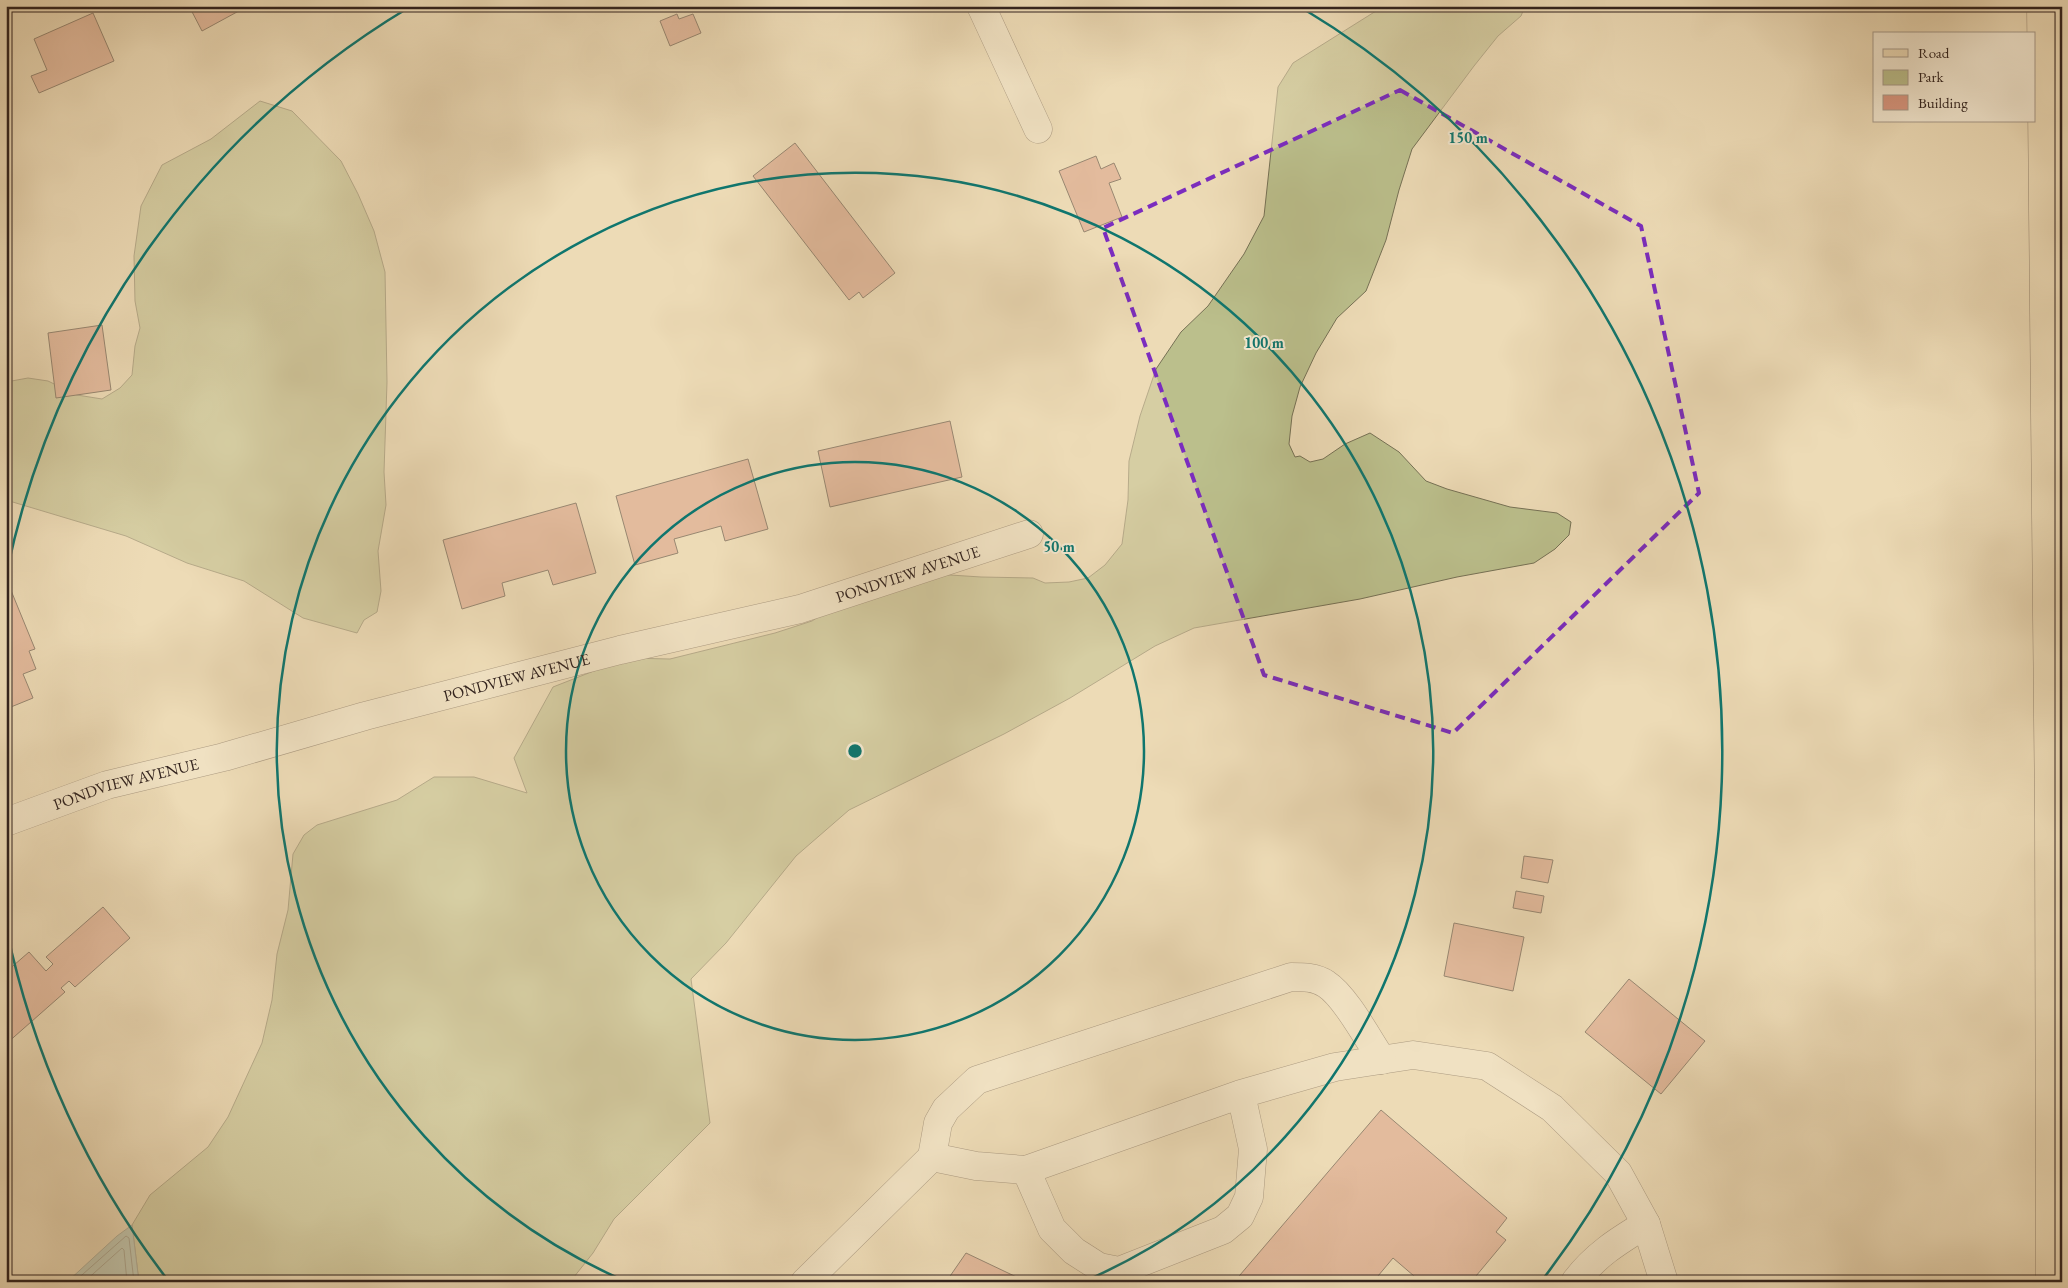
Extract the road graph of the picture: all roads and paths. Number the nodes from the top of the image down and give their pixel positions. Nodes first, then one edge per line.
1 (981, 6) edge
2 (2041, 6) edge
3 (1038, 129) dead end
4 (1029, 534) dead end
5 (6, 822) edge
6 (1382, 1060) junction
7 (1241, 1094) junction
8 (932, 1157) junction
9 (1026, 1170) junction
10 (1646, 1224) junction
11 (805, 1282) edge
12 (1575, 1282) edge
13 (1664, 1282) edge
14 (2050, 1282) edge

1 - 3 street
2 - 14 main road
4 - 5 street, PONDVIEW AVENUE
6 - 7 street
6 - 8 street
6 - 10 street
7 - 9 street
7 - 9 street
8 - 9 street
8 - 11 street
10 - 12 street
10 - 13 street

